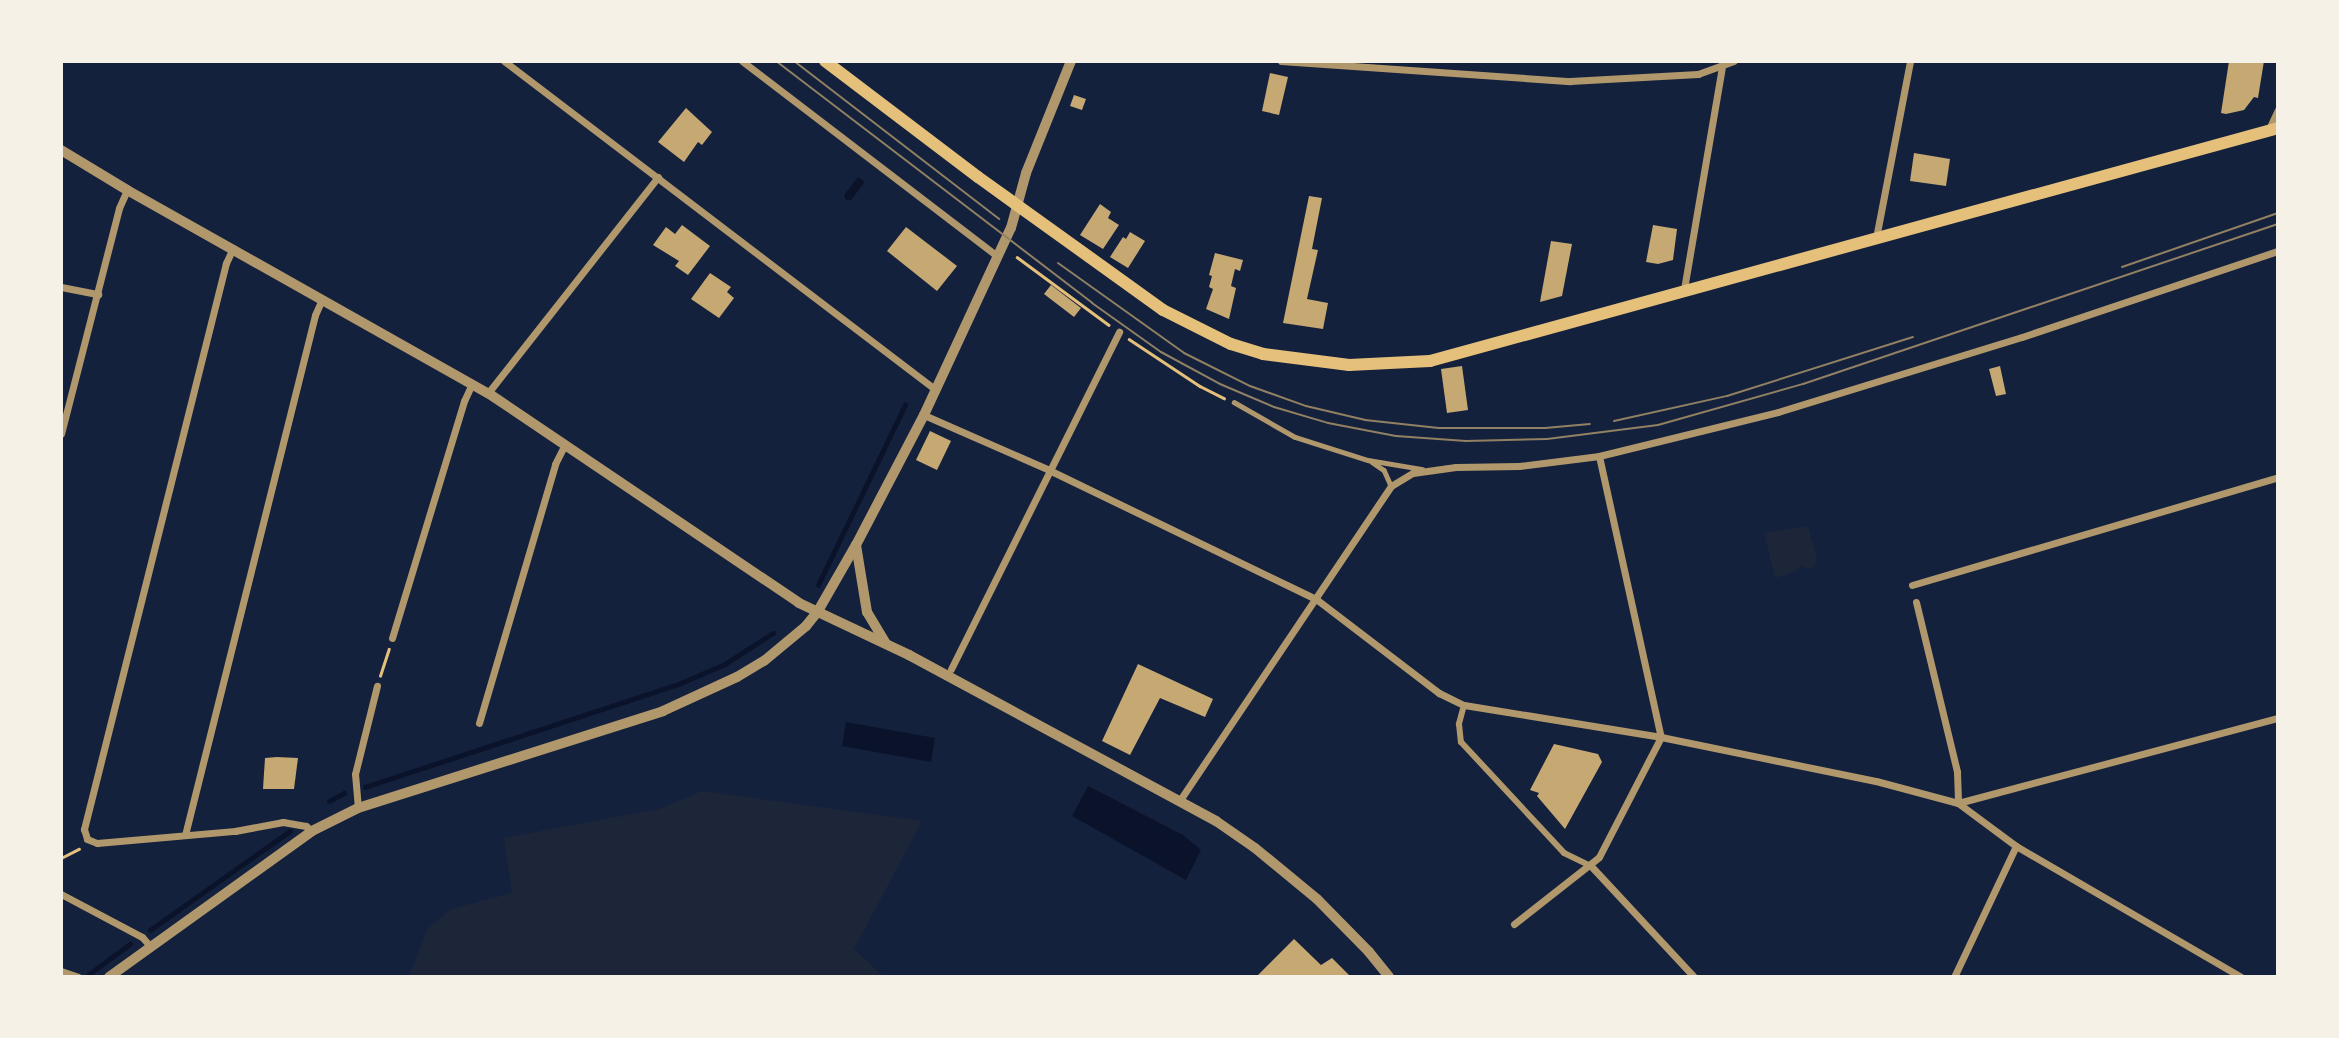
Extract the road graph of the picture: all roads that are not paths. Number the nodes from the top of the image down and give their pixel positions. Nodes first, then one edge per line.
1 (504, 61) edge
2 (741, 61) edge
3 (825, 61) edge
4 (1071, 61) edge
5 (1280, 61) edge
6 (1734, 61) edge
7 (1910, 61) edge
8 (1723, 64) edge
9 (2278, 110) edge
10 (2273, 129) edge
11 (61, 150) edge
12 (658, 177) junction
13 (127, 190) junction
14 (1016, 203) junction
15 (1876, 239) junction
16 (233, 248) junction
17 (2278, 251) edge
18 (998, 257) junction
19 (61, 287) edge
20 (1684, 289) junction
21 (98, 293) junction
22 (322, 299) junction
23 (1119, 332) road end
24 (472, 384) junction
25 (936, 390) junction
26 (488, 393) junction
27 (1234, 402) road end
28 (924, 415) junction
29 (61, 434) edge
30 (564, 446) junction
31 (1599, 456) junction
32 (1368, 460) junction
33 (1049, 470) junction
34 (1423, 470) junction
35 (2278, 477) edge
36 (1391, 486) junction
37 (856, 545) junction
38 (1912, 585) dead end
39 (1316, 599) junction
40 (1916, 602) dead end
41 (818, 611) junction
42 (392, 638) road end
43 (886, 644) junction
44 (951, 669) dead end
45 (377, 686) road end
46 (1464, 705) junction
47 (2278, 718) edge
48 (480, 723) dead end
49 (1661, 737) junction
50 (1180, 800) junction
51 (1958, 803) junction
52 (358, 808) junction
53 (312, 831) junction
54 (185, 835) junction
55 (2016, 846) junction
56 (1591, 866) junction
57 (61, 894) edge
58 (1514, 925) dead end
59 (151, 947) junction
60 (61, 971) edge
61 (78, 977) edge
62 (109, 977) edge
63 (1389, 977) edge
64 (1694, 977) edge
65 (1954, 977) edge
66 (2241, 977) edge

1 - 12 street
2 - 18 street
3 - 14 main road
4 - 14 street
5 - 8 street
6 - 8 street
7 - 15 street
8 - 20 street
9 - 10 street
10 - 15 main road
11 - 13 street
12 - 25 street
12 - 26 street
13 - 16 street
13 - 21 street
14 - 18 street
14 - 20 main road
15 - 20 main road
16 - 22 street
16 - 54 street
17 - 31 street
18 - 25 street
19 - 21 street
21 - 29 street
22 - 24 street
22 - 54 street
23 - 33 street
24 - 26 street
24 - 42 street
25 - 28 street
26 - 30 street
27 - 32 lane
28 - 33 street
28 - 37 street
30 - 41 street
30 - 48 street
31 - 34 street
31 - 49 street
32 - 34 lane
32 - 36 lane
33 - 39 street
33 - 44 street
34 - 36 street
35 - 38 street
36 - 39 street
37 - 41 street
37 - 43 street
39 - 46 street
39 - 50 street
40 - 51 street
41 - 43 street
41 - 52 street
43 - 50 street
45 - 52 street
46 - 49 street
46 - 56 street
47 - 51 street
49 - 51 street
49 - 56 street
50 - 63 street
51 - 55 street
52 - 53 street
53 - 54 street
53 - 59 street
55 - 65 street
55 - 66 street
56 - 58 street
56 - 64 street
57 - 59 street
59 - 62 street
60 - 61 street

